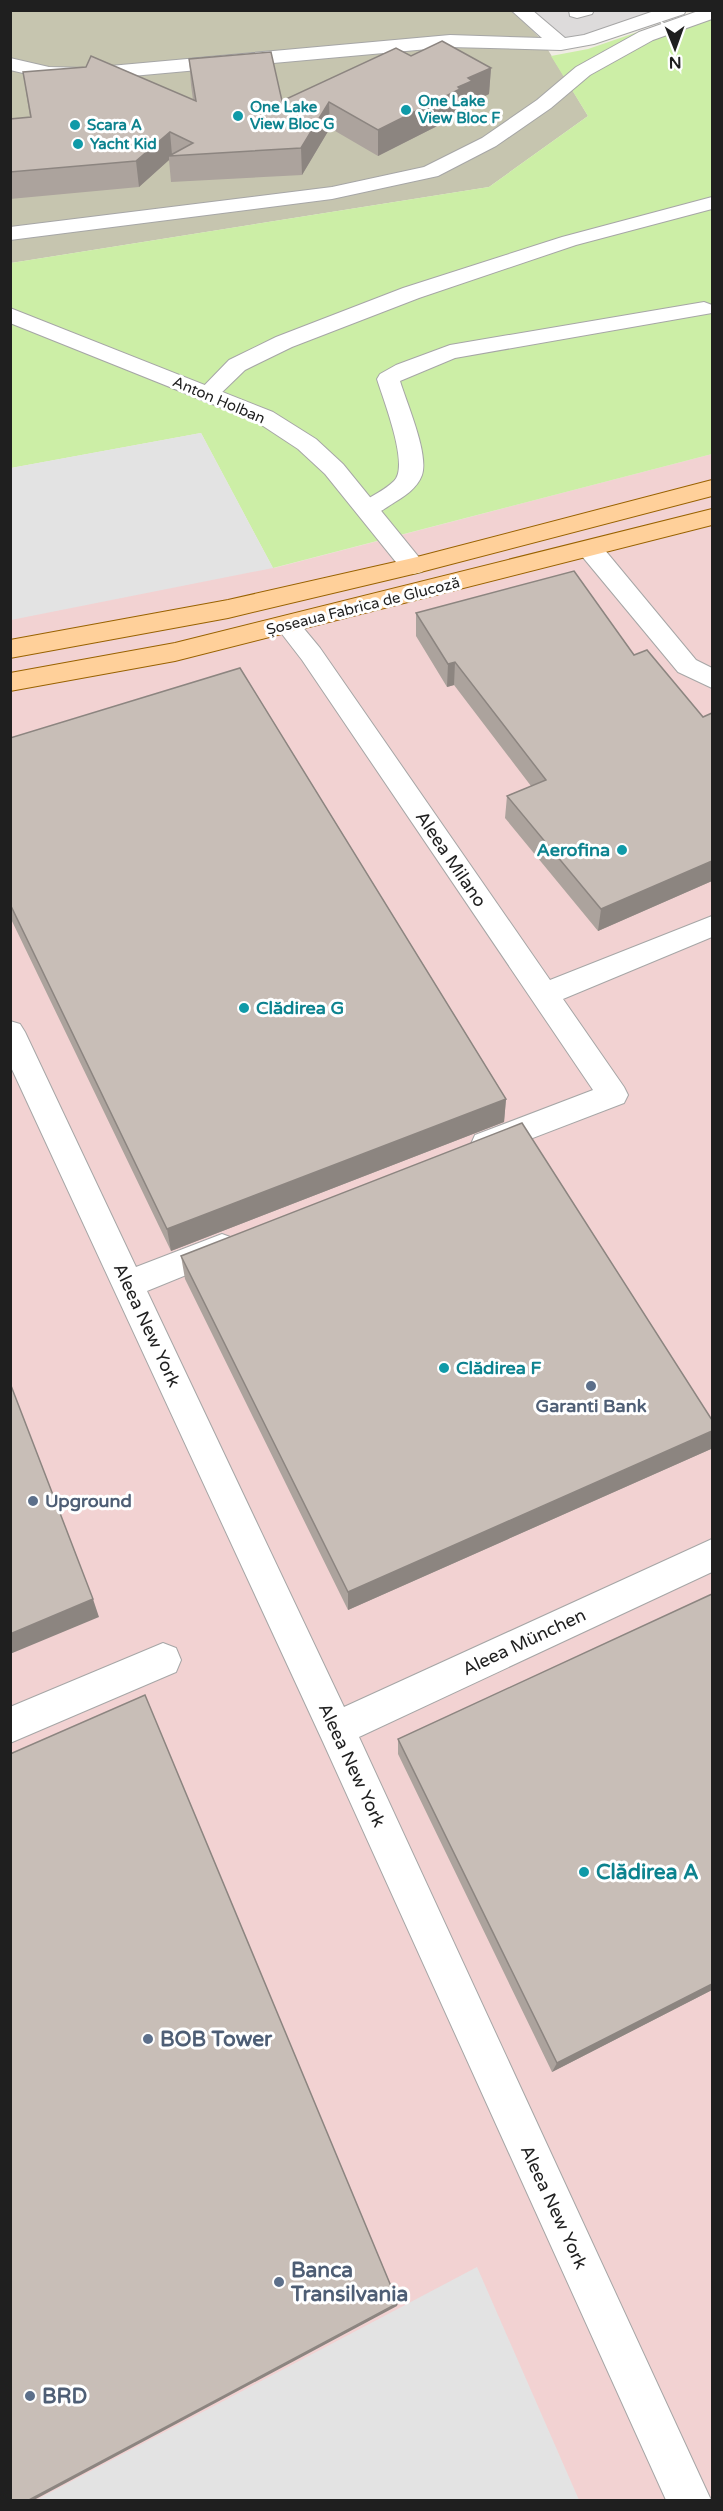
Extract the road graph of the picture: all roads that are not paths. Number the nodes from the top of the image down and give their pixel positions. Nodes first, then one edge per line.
1 (520, 10) edge
2 (677, 10) edge
3 (712, 13) edge
4 (561, 44) junction
5 (10, 64) edge
6 (712, 203) edge
7 (10, 234) edge
8 (704, 308) dead end
9 (10, 315) edge
10 (207, 394) junction
11 (712, 488) edge
12 (367, 509) junction
13 (712, 517) edge
14 (591, 549) junction
15 (413, 566) junction
16 (287, 625) junction
17 (10, 649) edge
18 (712, 679) edge
19 (10, 682) edge
20 (712, 926) edge
21 (544, 995) junction
22 (10, 1032) edge
23 (455, 1156) edge
24 (248, 1237) edge
25 (128, 1284) junction
26 (712, 1555) edge
27 (163, 1660) dead end
28 (10, 1725) edge
29 (336, 1729) junction
30 (689, 2500) edge

1 - 4 lane
2 - 4 lane
3 - 7 street
4 - 5 lane
6 - 10 lane
8 - 12 lane
9 - 10 street, Anton Holban
10 - 12 street, Anton Holban
11 - 15 main road, Șoseaua Fabrica de Glucoză
12 - 15 street, Anton Holban
13 - 14 main road, Șoseaua Fabrica de Glucoză
14 - 16 main road, Șoseaua Fabrica de Glucoză
14 - 18 lane
15 - 17 main road, Șoseaua Fabrica de Glucoză
16 - 19 main road, Șoseaua Fabrica de Glucoză
16 - 21 lane, Aleea Milano
20 - 21 lane
21 - 23 lane, Aleea Milano
22 - 25 lane, Aleea New York
24 - 25 lane
25 - 29 lane, Aleea New York
26 - 29 lane, Aleea München
27 - 28 lane
29 - 30 lane, Aleea New York

